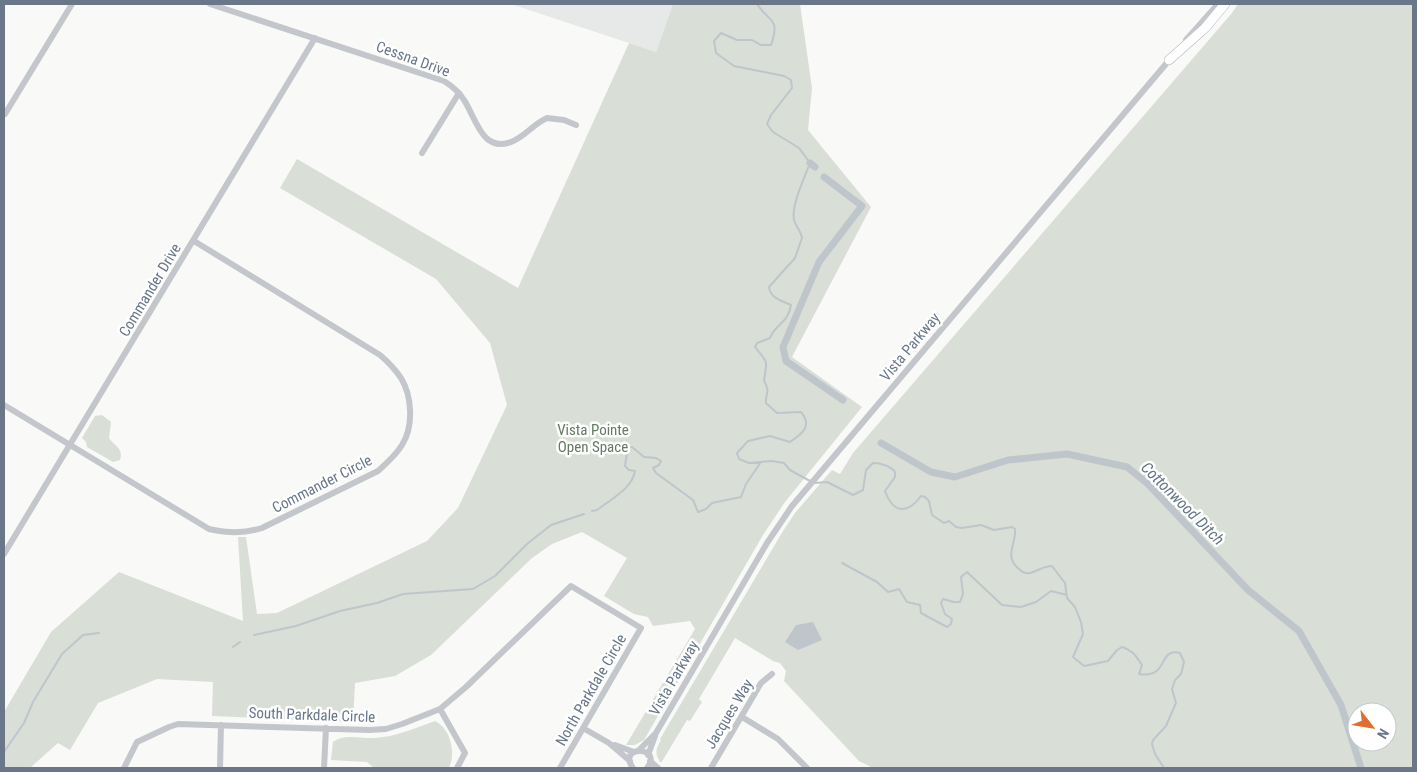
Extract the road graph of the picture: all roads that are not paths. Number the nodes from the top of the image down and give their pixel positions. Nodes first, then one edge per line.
1 (72, 4) edge
2 (210, 4) edge
3 (1218, 4) edge
4 (1225, 4) edge
5 (315, 38) junction
6 (1169, 60) junction
7 (459, 93) junction
8 (5, 114) dead end
9 (576, 125) dead end
10 (422, 153) dead end
11 (194, 241) junction
12 (4, 404) edge
13 (70, 445) junction
14 (4, 554) edge
15 (611, 610) joint
16 (772, 674) dead end
17 (440, 708) junction
18 (742, 717) junction
19 (221, 725) junction
20 (326, 728) junction
21 (583, 728) junction
22 (656, 732) junction
23 (609, 743) junction
24 (636, 751) junction
25 (649, 758) junction
26 (631, 766) edge
27 (124, 768) edge
28 (220, 768) edge
29 (324, 768) edge
30 (457, 768) edge
31 (560, 768) edge
32 (647, 768) edge
33 (658, 768) edge
34 (711, 768) edge
35 (807, 768) edge

1 - 8 street
2 - 5 street, Cessna Drive
3 - 6 street, Vista Parkway
4 - 6 main road
5 - 7 street, Cessna Drive
5 - 11 street, Commander Drive
6 - 22 street, Vista Parkway
7 - 9 street, Cessna Drive
7 - 10 street
11 - 13 street, Commander Drive
11 - 13 street, Commander Circle
12 - 13 street, Commander Circle
13 - 14 street, Commander Drive
15 - 17 street, South Parkdale Circle
15 - 21 street, North Parkdale Circle
16 - 18 street, Jacques Way
17 - 20 street, South Parkdale Circle
17 - 30 street
18 - 34 street, Jacques Way
18 - 35 street
19 - 20 street, South Parkdale Circle
19 - 27 street, South Parkdale Circle
19 - 28 street
20 - 29 street
21 - 23 street
21 - 31 street, North Parkdale Circle
22 - 24 street, Vista Parkway
22 - 25 street, Vista Parkway
23 - 24 street
23 - 26 street
24 - 25 street
24 - 26 street
25 - 32 street, Vista Parkway
25 - 33 street

